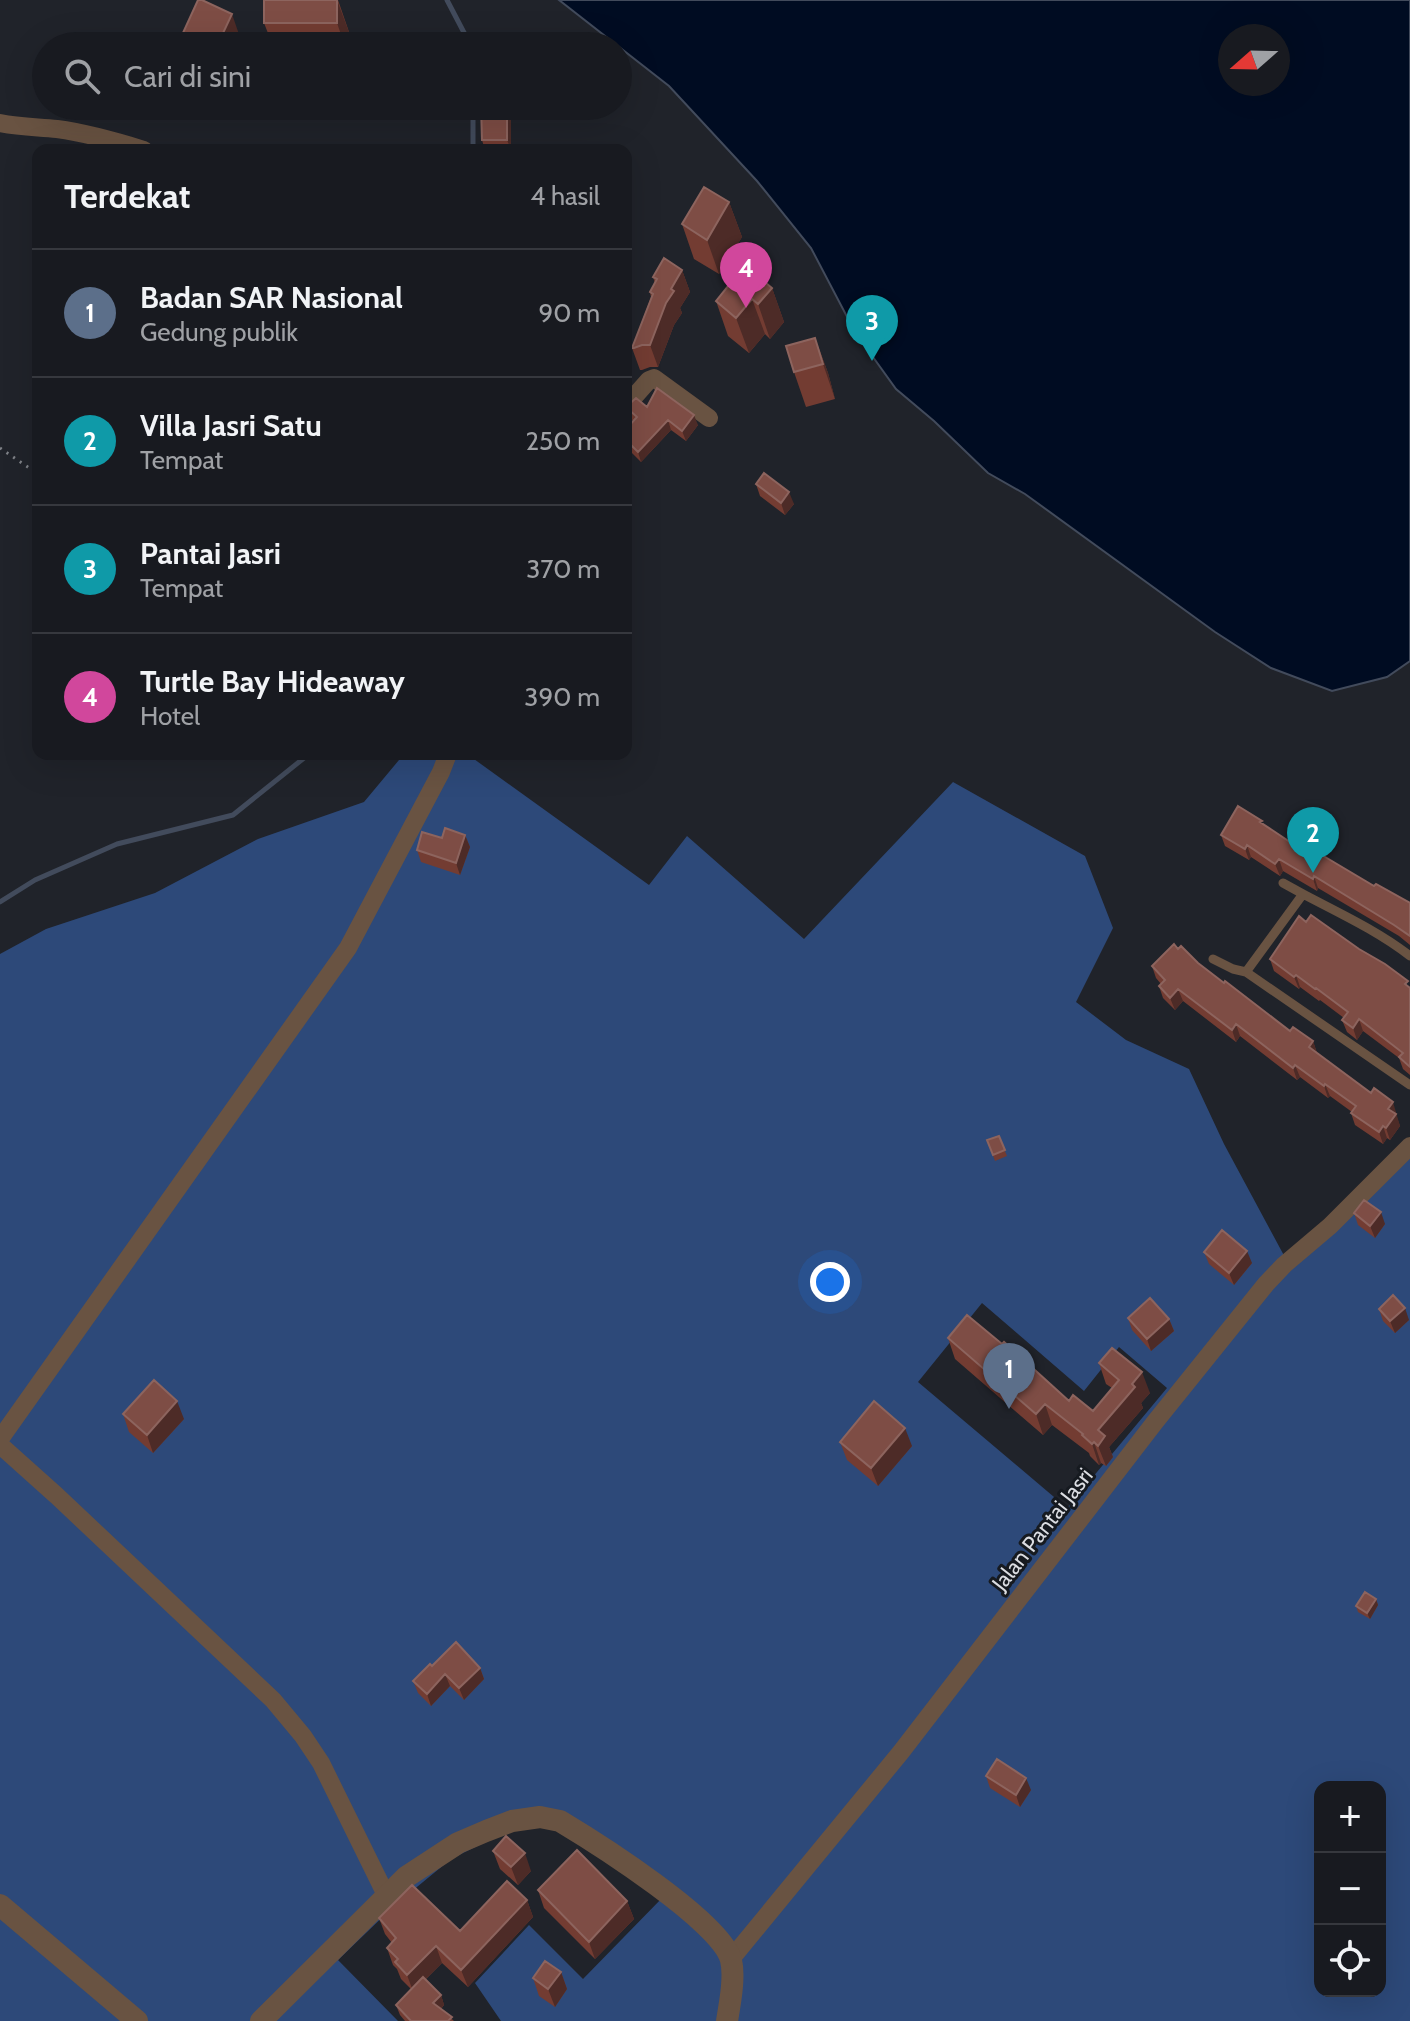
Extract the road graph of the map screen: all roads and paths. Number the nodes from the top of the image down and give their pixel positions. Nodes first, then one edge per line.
1 (0, 123) edge
2 (124, 144) edge
3 (632, 399) edge
4 (709, 418) dead end
5 (0, 448) edge
6 (32, 470) edge
7 (445, 760) edge
8 (1283, 883) dead end
9 (1303, 894) junction
10 (1410, 956) edge
11 (1213, 959) dead end
12 (1246, 972) junction
13 (1410, 1085) edge
14 (1410, 1146) edge
15 (0, 1442) edge
16 (386, 1895) junction
17 (0, 1905) edge
18 (731, 1959) junction
19 (137, 2021) edge
20 (261, 2021) edge
21 (727, 2021) edge

1 - 2 street
3 - 4 street
5 - 6 path
7 - 15 street
8 - 9 lane
9 - 10 lane
9 - 12 lane
11 - 12 lane
12 - 13 lane
14 - 18 street, Jalan Pantai Jasri
15 - 16 street
16 - 18 street
16 - 20 street
17 - 19 street
18 - 21 street

